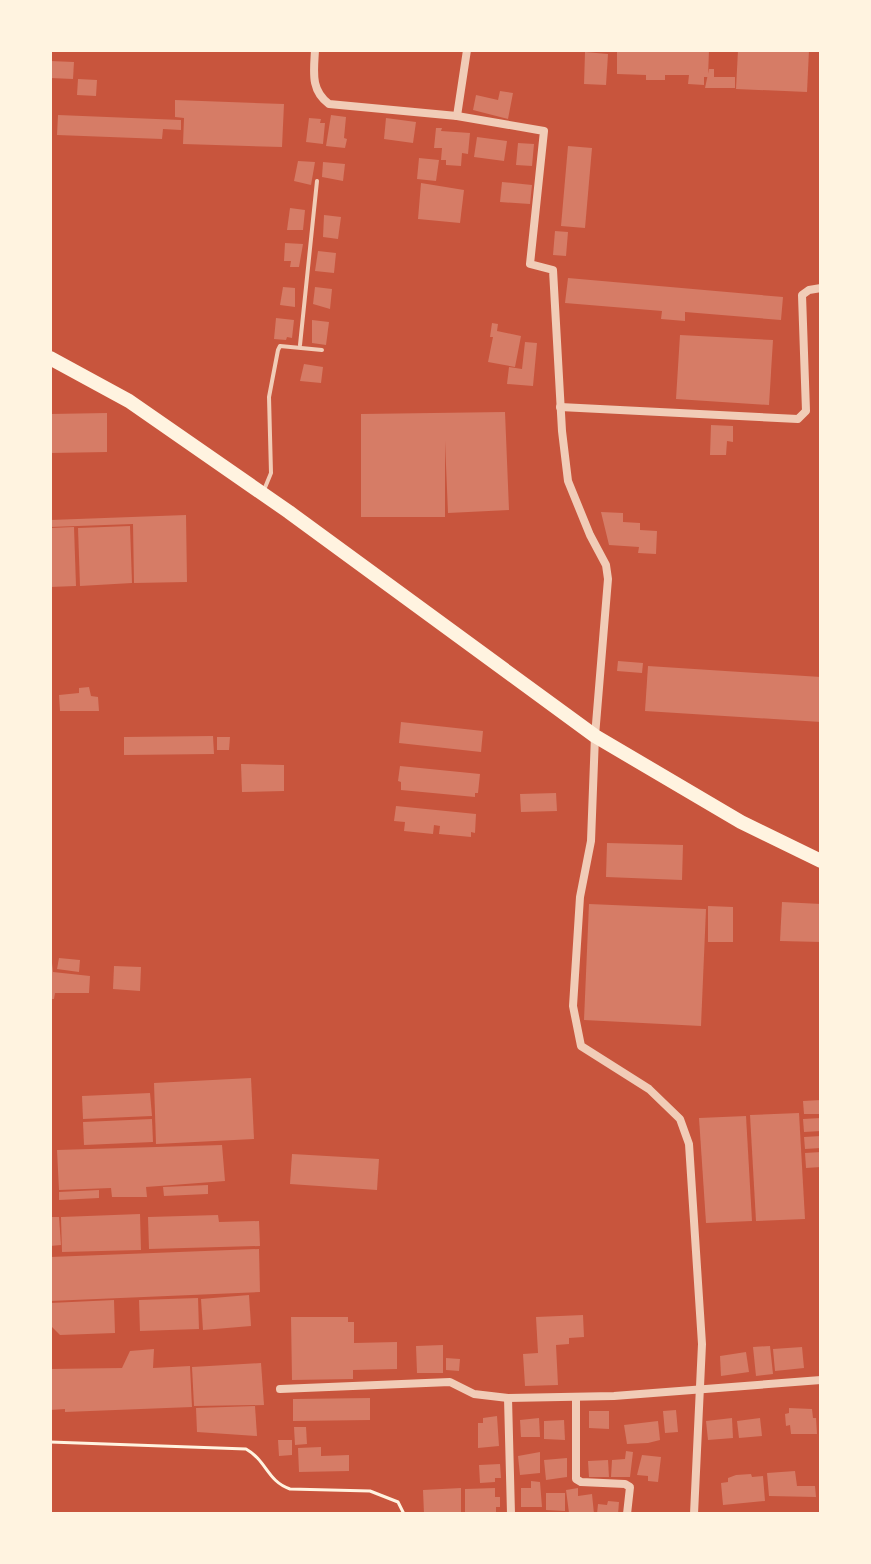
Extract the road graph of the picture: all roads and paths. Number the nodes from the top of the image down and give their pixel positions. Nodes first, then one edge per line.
1 (315, 50) edge
2 (467, 50) edge
3 (457, 116) junction
4 (317, 181) dead end
5 (821, 288) edge
6 (300, 346) junction
7 (322, 350) dead end
8 (50, 358) edge
9 (560, 407) junction
10 (263, 494) junction
11 (595, 736) junction
12 (821, 861) edge
13 (821, 1380) edge
14 (701, 1388) junction
15 (280, 1389) dead end
16 (576, 1397) junction
17 (508, 1398) junction
18 (50, 1442) edge
19 (50, 1507) edge
20 (50, 1514) edge
21 (404, 1514) edge
22 (511, 1514) edge
23 (627, 1514) edge
24 (694, 1514) edge

1 - 3 street
2 - 3 street
3 - 9 street
4 - 6 lane
5 - 9 street
6 - 7 lane
6 - 10 lane
8 - 10 main road
9 - 11 street
10 - 11 main road
11 - 12 main road
11 - 14 street
13 - 14 street
14 - 16 street
14 - 24 street
15 - 17 street
16 - 17 street
16 - 23 street
17 - 22 street
18 - 21 path
19 - 20 path

